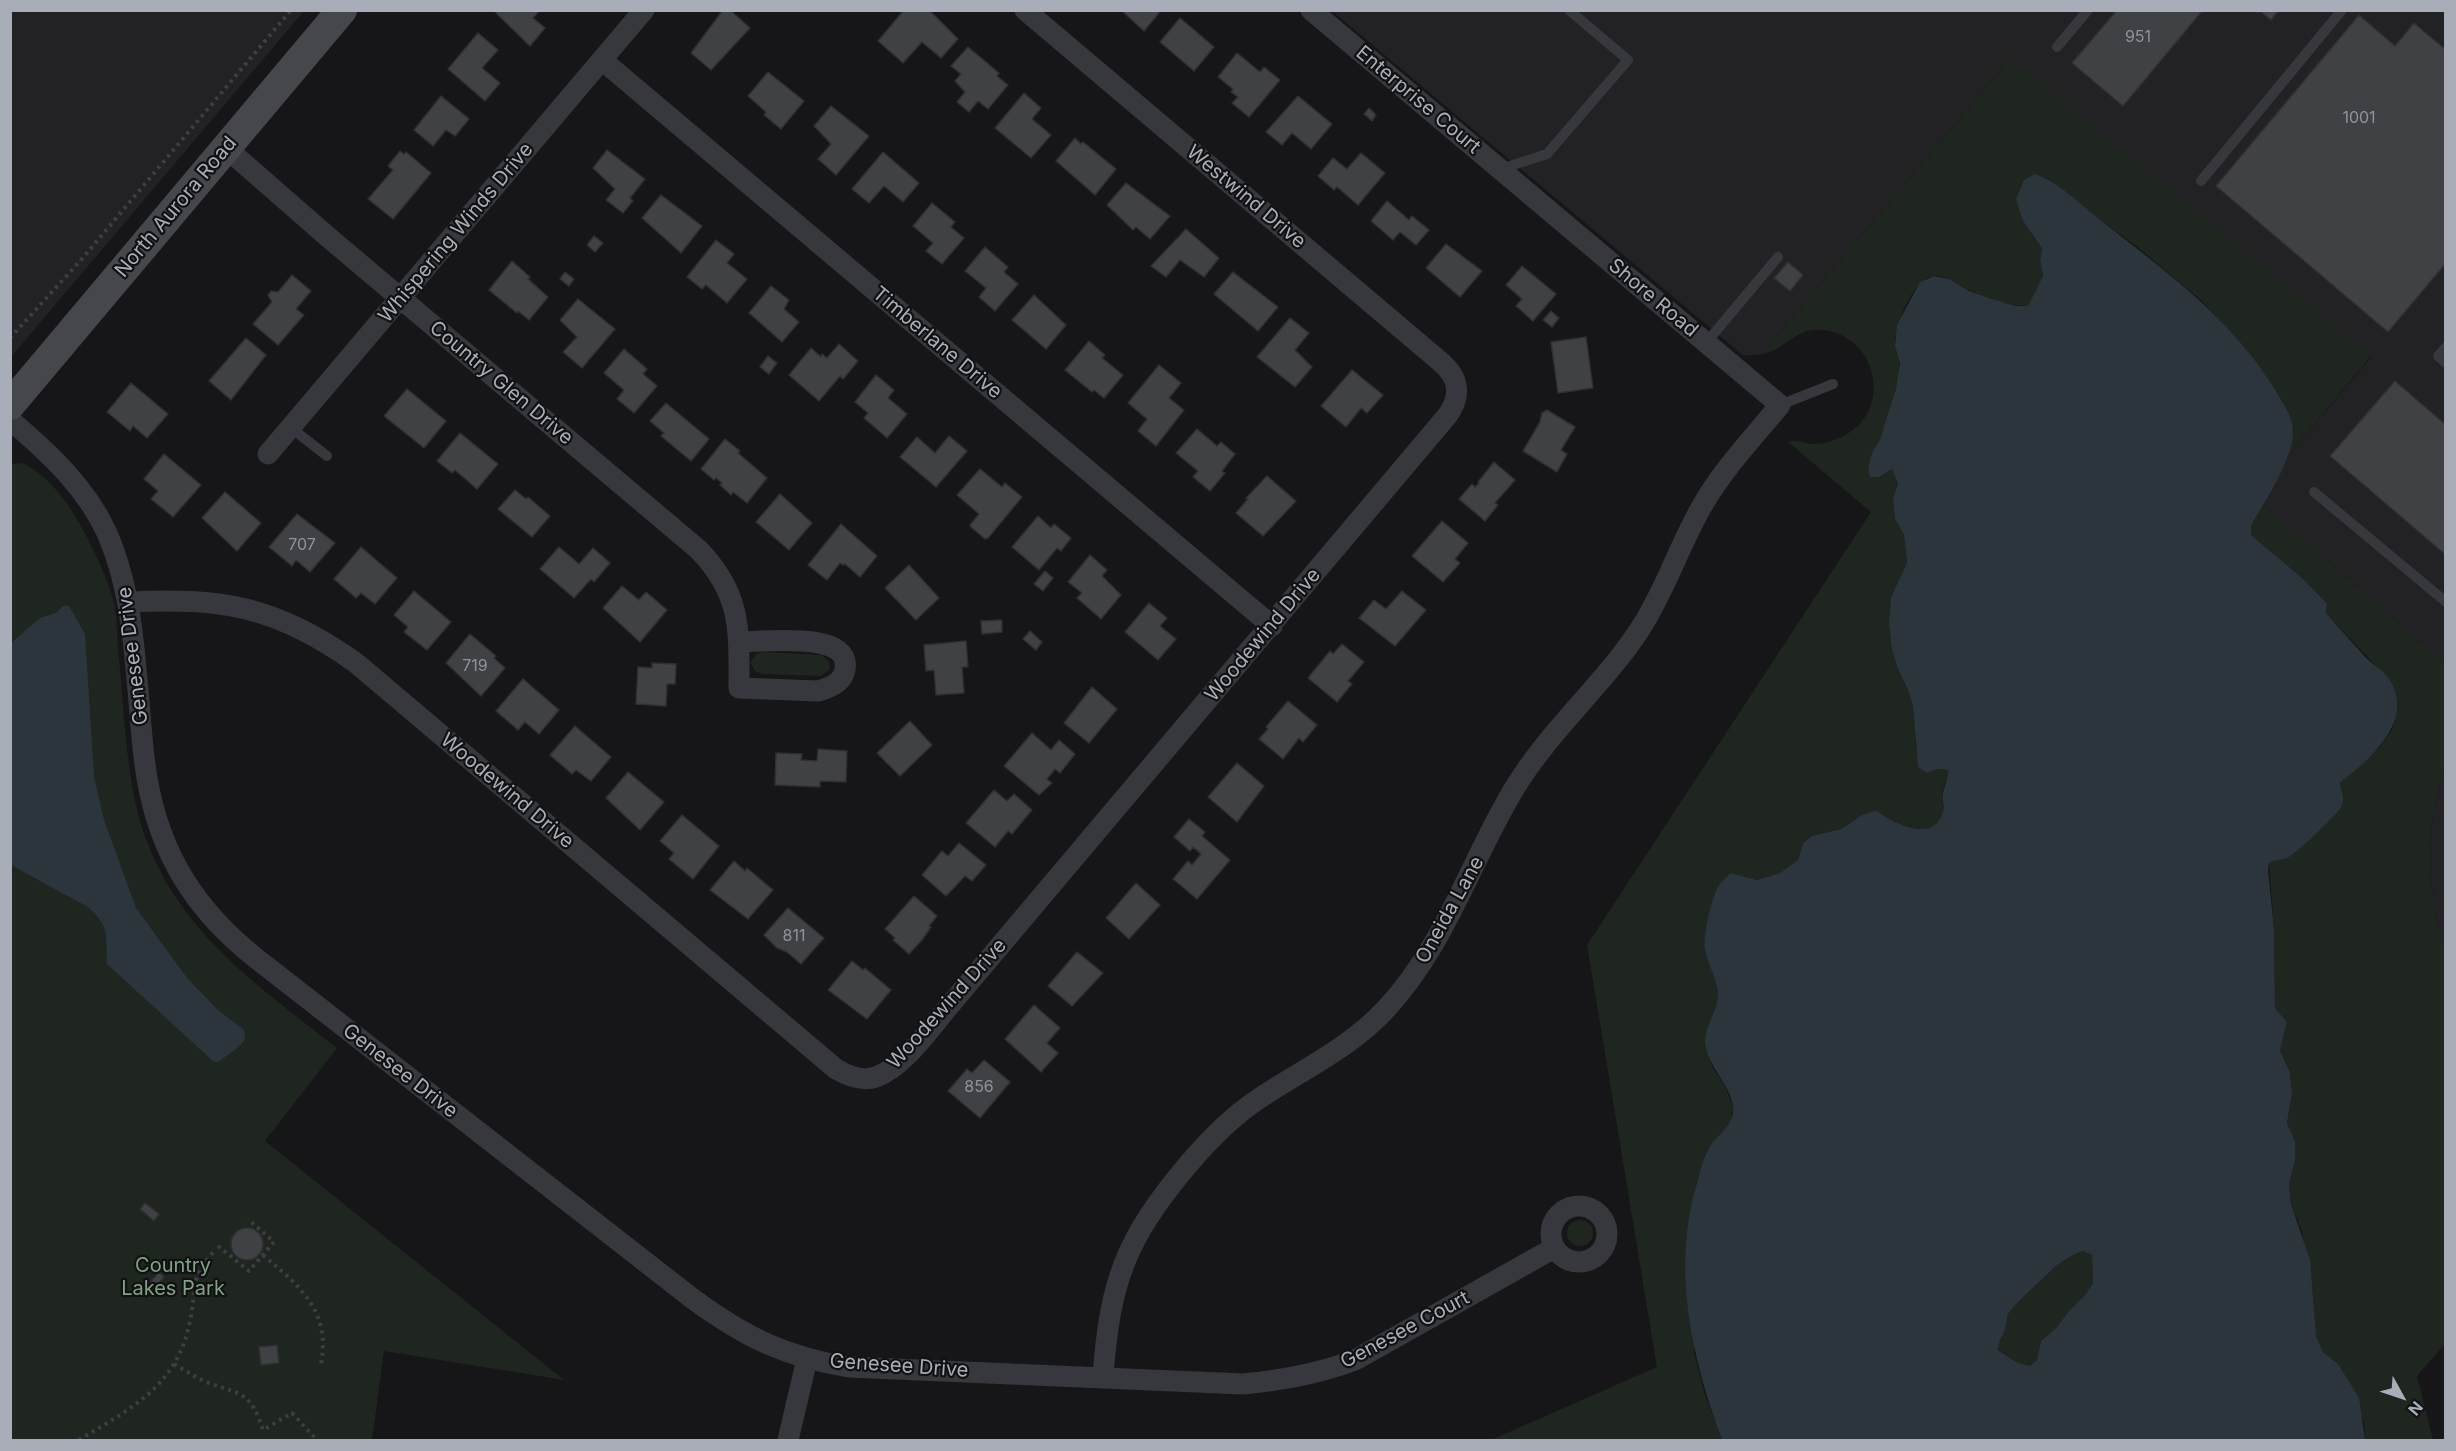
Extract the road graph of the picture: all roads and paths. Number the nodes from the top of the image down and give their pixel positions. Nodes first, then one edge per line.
1 (291, 10) edge
2 (342, 10) edge
3 (644, 10) edge
4 (1025, 10) edge
5 (1311, 10) edge
6 (1569, 10) edge
7 (2088, 10) edge
8 (2342, 10) edge
9 (2057, 47) dead end
10 (602, 60) junction
11 (225, 147) junction
12 (1500, 169) junction
13 (2201, 181) dead end
14 (1525, 190) joint
15 (1778, 257) dead end
16 (401, 298) junction
17 (10, 338) edge
18 (1706, 343) junction
19 (2445, 347) edge
20 (2445, 363) edge
21 (1833, 384) dead end
22 (1457, 390) joint
23 (10, 405) edge
24 (1780, 405) junction
25 (10, 420) edge
26 (290, 427) junction
27 (268, 454) dead end
28 (327, 456) dead end
29 (2314, 492) dead end
30 (128, 602) junction
31 (2445, 602) edge
32 (1272, 626) junction
33 (739, 642) junction
34 (248, 1219) dead end
35 (218, 1246) dead end
36 (1554, 1248) dead end
37 (215, 1250) dead end
38 (263, 1255) junction
39 (807, 1359) junction
40 (174, 1364) junction
41 (321, 1364) dead end
42 (1103, 1376) junction
43 (79, 1440) edge
44 (317, 1440) edge
45 (788, 1440) edge

1 - 17 path
2 - 11 main road, North Aurora Road
3 - 10 street, Whispering Winds Drive
4 - 22 street, Westwind Drive
5 - 12 street, Enterprise Court
6 - 12 lane
7 - 9 lane
8 - 13 lane
10 - 16 street, Whispering Winds Drive
10 - 32 street, Timberlane Drive
11 - 16 street, Country Glen Drive
11 - 23 main road, North Aurora Road
12 - 14 street, Enterprise Court
14 - 18 street, Shore Road
15 - 18 lane
16 - 26 street, Whispering Winds Drive
16 - 33 street, Country Glen Drive
18 - 24 street, Shore Road
19 - 20 lane
21 - 24 lane
22 - 32 street, Woodewind Drive
24 - 42 street, Oneida Lane
25 - 30 street, Genesee Drive
26 - 27 street, Whispering Winds Drive
26 - 28 lane
29 - 31 lane
30 - 32 street, Woodewind Drive
30 - 39 street, Genesee Drive
33 - 33 street, Country Glen Drive
34 - 38 path
35 - 38 path
36 - 42 street, Genesee Court
37 - 40 path
38 - 41 path
39 - 42 street, Genesee Drive
39 - 45 street
40 - 43 path
40 - 44 path

